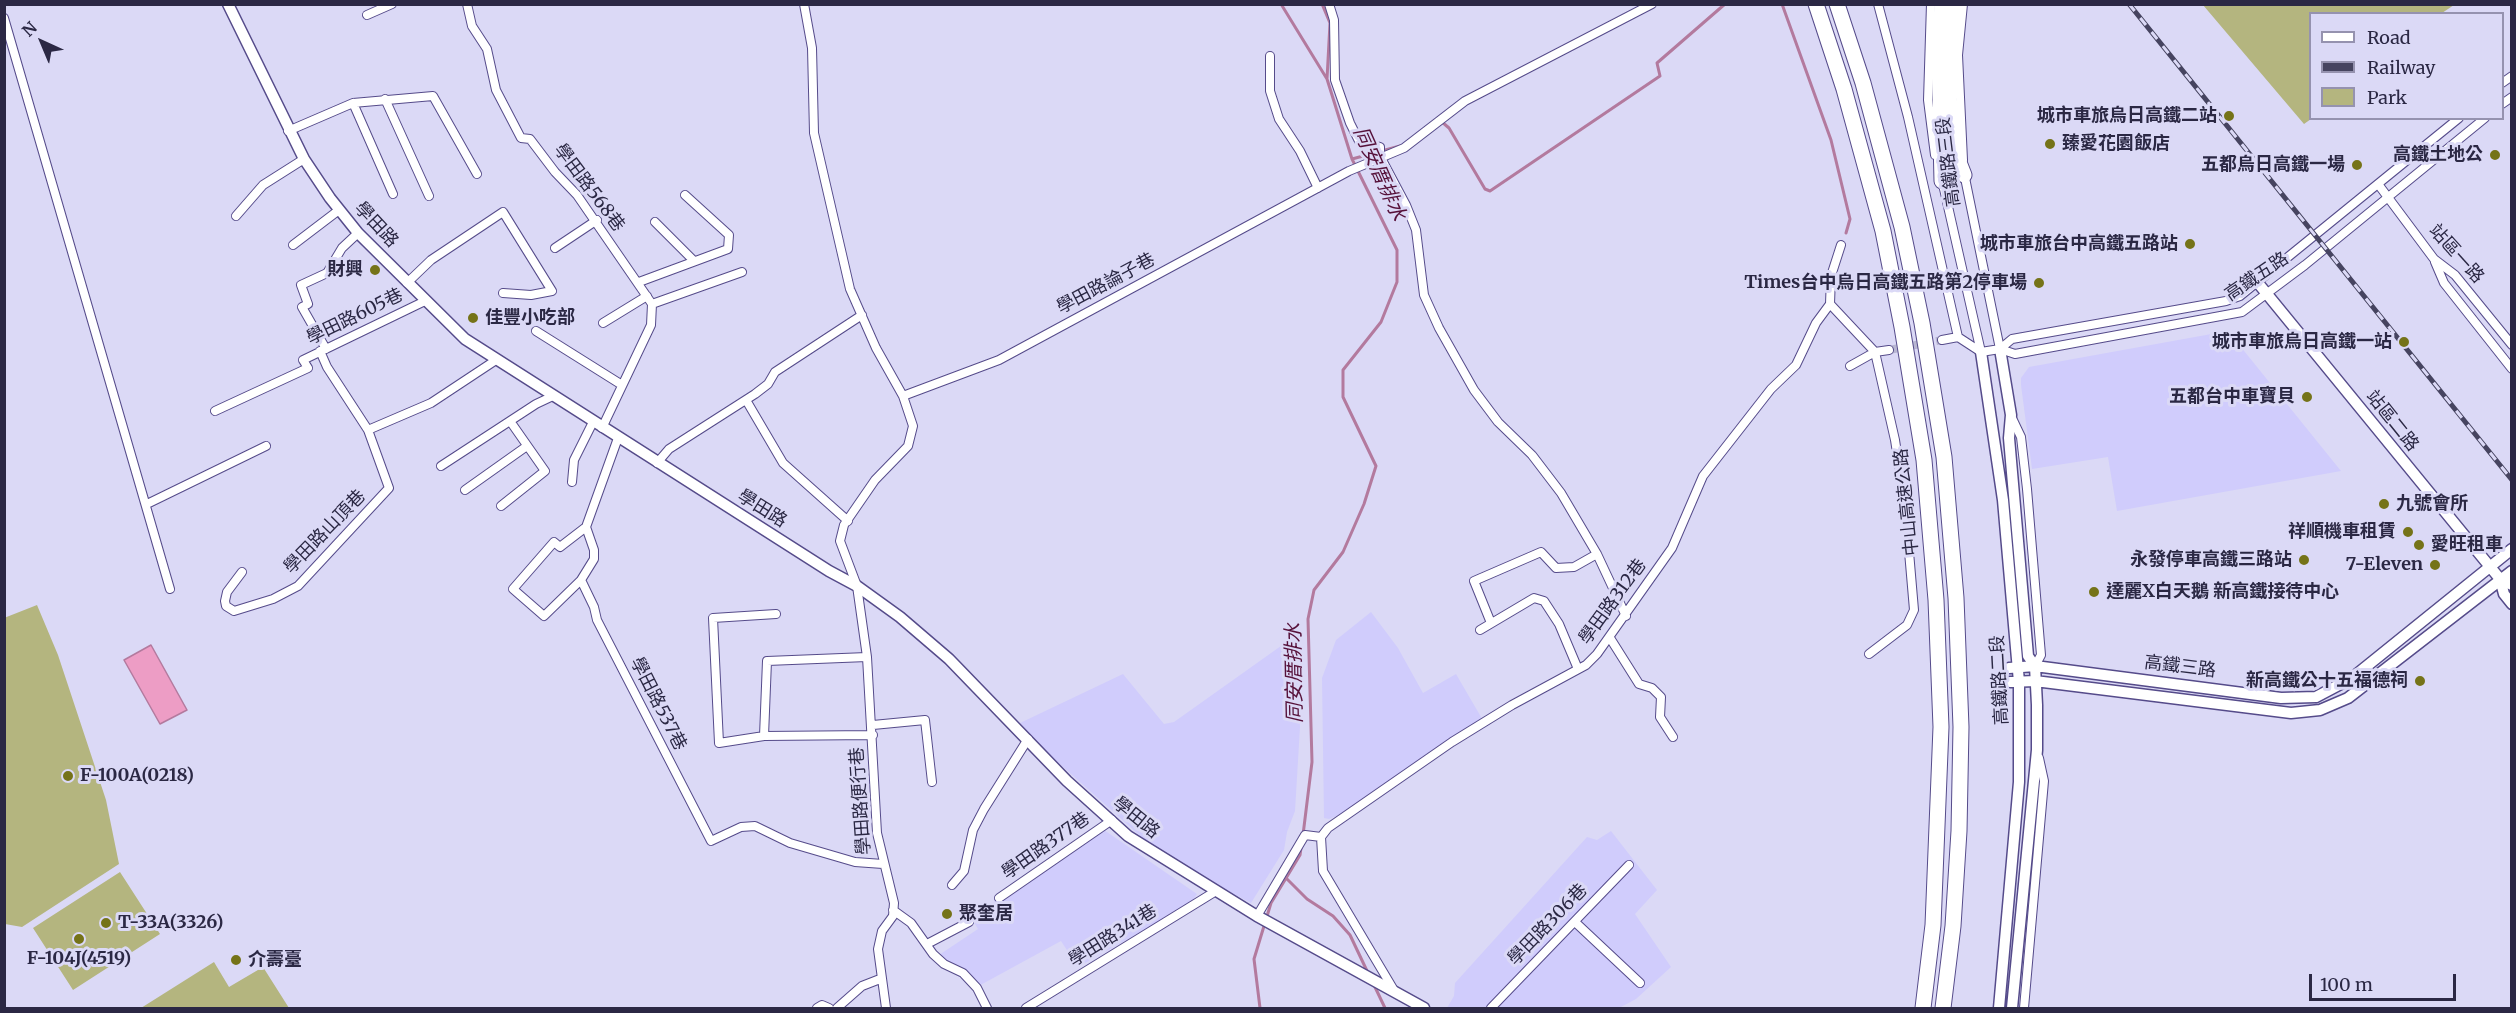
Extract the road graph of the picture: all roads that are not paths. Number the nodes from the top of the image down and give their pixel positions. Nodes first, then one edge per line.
1 (228, 4) edge
2 (392, 4) edge
3 (467, 4) edge
4 (804, 4) edge
5 (1329, 4) edge
6 (1652, 4) edge
7 (1816, 4) edge
8 (1837, 4) edge
9 (1878, 4) edge
10 (1963, 4) edge
11 (1944, 5) edge
12 (367, 15) dead end
13 (4, 18) edge
14 (1270, 56) dead end
15 (385, 99) junction
16 (353, 103) junction
17 (2457, 120) edge
18 (2483, 120) edge
19 (288, 131) junction
20 (1380, 156) junction
21 (304, 159) junction
22 (477, 174) dead end
23 (1964, 175) junction
24 (1942, 181) joint
25 (2378, 184) junction
26 (1318, 188) junction
27 (393, 194) dead end
28 (685, 195) dead end
29 (429, 196) dead end
30 (2388, 197) junction
31 (339, 210) junction
32 (236, 216) dead end
33 (597, 220) junction
34 (655, 222) dead end
35 (358, 232) junction
36 (293, 245) dead end
37 (1840, 245) dead end
38 (555, 248) dead end
39 (2434, 259) junction
40 (694, 261) junction
41 (742, 272) dead end
42 (639, 282) junction
43 (408, 283) junction
44 (2258, 283) junction
45 (503, 293) dead end
46 (2267, 295) junction
47 (647, 296) junction
48 (425, 302) junction
49 (652, 304) junction
50 (1830, 304) junction
51 (862, 315) junction
52 (603, 323) dead end
53 (536, 331) dead end
54 (1958, 338) junction
55 (1942, 340) tunnel mouth
56 (2511, 345) edge
57 (2000, 349) junction
58 (323, 350) junction
59 (1889, 350) tunnel mouth
60 (1875, 352) junction
61 (1981, 352) junction
62 (496, 360) junction
63 (1850, 366) dead end
64 (2511, 369) edge
65 (622, 385) junction
66 (553, 396) junction
67 (903, 396) junction
68 (746, 400) junction
69 (215, 411) dead end
70 (510, 421) junction
71 (597, 425) junction
72 (368, 430) junction
73 (618, 438) junction
74 (266, 446) dead end
75 (527, 446) junction
76 (657, 463) junction
77 (441, 466) dead end
78 (572, 482) dead end
79 (465, 490) dead end
80 (147, 504) junction
81 (501, 506) dead end
82 (848, 521) junction
83 (586, 527) junction
84 (2511, 549) edge
85 (1598, 554) junction
86 (2489, 566) junction
87 (2511, 571) edge
88 (242, 572) dead end
89 (2500, 579) junction
90 (581, 580) junction
91 (2511, 585) edge
92 (857, 586) junction
93 (171, 589) dead end
94 (2511, 604) edge
95 (776, 614) dead end
96 (1626, 616) junction
97 (1491, 623) junction
98 (1480, 630) dead end
99 (1610, 638) junction
100 (1869, 654) dead end
101 (867, 657) junction
102 (2035, 666) junction
103 (2014, 667) junction
104 (1578, 669) junction
105 (2035, 681) junction
106 (2015, 682) junction
107 (873, 725) junction
108 (873, 735) junction
109 (764, 736) junction
110 (1673, 737) dead end
111 (1028, 739) junction
112 (2037, 750) junction
113 (932, 782) dead end
114 (1112, 820) junction
115 (1322, 837) junction
116 (883, 864) junction
117 (1629, 865) dead end
118 (952, 885) dead end
119 (1216, 891) junction
120 (999, 898) dead end
121 (893, 910) junction
122 (1257, 916) junction
123 (969, 922) dead end
124 (1575, 922) junction
125 (927, 944) junction
126 (880, 979) junction
127 (1640, 983) dead end
128 (1396, 993) junction
129 (817, 1008) edge
130 (829, 1008) edge
131 (837, 1008) edge
132 (886, 1008) edge
133 (987, 1008) edge
134 (1026, 1008) edge
135 (1424, 1008) edge
136 (1491, 1008) edge
137 (1923, 1008) edge
138 (1943, 1008) edge
139 (1999, 1008) edge
140 (2012, 1008) edge
141 (2024, 1008) edge

1 - 19 street, 學田路
2 - 12 street
3 - 33 street, 學田路568巷
4 - 51 street
5 - 20 street
6 - 20 street, 學田路論子巷
7 - 137 highway, 中山高速公路
8 - 138 highway
9 - 54 street
10 - 23 street, 高鐵路三段
11 - 23 highway
11 - 24 highway
13 - 80 street
14 - 26 street
15 - 16 street
15 - 22 street
15 - 29 street
16 - 19 street
16 - 27 street
17 - 25 street, 高鐵五路
18 - 30 street, 高鐵五路
19 - 21 street, 學田路
20 - 26 street, 學田路論子巷
20 - 85 street
21 - 31 street, 學田路
21 - 32 street
23 - 57 street, 高鐵路三段
24 - 61 street, 高鐵路三段
25 - 30 street, 站區一路
25 - 44 street, 高鐵五路
26 - 67 street, 學田路論子巷
28 - 40 street
30 - 39 street, 站區一路
30 - 46 street, 高鐵五路
31 - 35 street, 學田路
31 - 36 street
33 - 38 street
33 - 42 street, 學田路568巷
34 - 40 street
35 - 43 street, 學田路
35 - 58 street, 學田路山頂巷
37 - 50 street
39 - 56 street, 站區一路
39 - 64 street
40 - 42 street
41 - 49 street
42 - 47 street, 學田路568巷
43 - 45 street
43 - 48 street, 學田路
44 - 46 street, 站區二路
44 - 57 street, 高鐵五路
46 - 57 street, 高鐵五路
46 - 86 street, 站區二路
47 - 49 street, 學田路568巷
47 - 52 street
48 - 58 street, 學田路605巷
48 - 62 street, 學田路
49 - 65 street
50 - 60 street
50 - 96 street, 學田路312巷
51 - 67 street
51 - 68 street
53 - 65 street
54 - 55 street
54 - 61 street
57 - 61 street, 高鐵五路
57 - 102 street, 高鐵路二段
58 - 69 street, 學田路605巷
58 - 72 street, 學田路山頂巷
59 - 60 street
60 - 63 street
60 - 100 street
61 - 103 street, 高鐵路二段
62 - 66 street, 學田路
62 - 72 street
65 - 71 street
66 - 70 street
66 - 71 street, 學田路
67 - 82 street
68 - 76 street
68 - 82 street
70 - 75 street
70 - 77 street
71 - 73 street, 學田路
71 - 78 street
72 - 88 street, 學田路山頂巷
73 - 76 street, 學田路
73 - 83 street
74 - 80 street
75 - 79 street
75 - 81 street
76 - 92 street, 學田路
80 - 93 street
82 - 92 street
83 - 90 street
83 - 90 street
84 - 86 street, 高鐵三路
85 - 96 street
85 - 97 street
86 - 89 street, 站區二路
86 - 102 street, 高鐵三路
87 - 89 street, 高鐵三路
89 - 91 street, 站區二路
89 - 94 street, 站區二路
89 - 105 street, 高鐵三路
90 - 116 street, 學田路537巷
92 - 101 street, 學田路便行巷
92 - 111 street, 學田路
95 - 109 street
96 - 99 street, 學田路312巷
97 - 98 street
97 - 104 street
99 - 104 street, 學田路312巷
99 - 110 street
101 - 107 street, 學田路便行巷
101 - 109 street
102 - 103 street, 高鐵三路
102 - 105 street, 高鐵路二段
103 - 106 street, 高鐵路二段
104 - 115 street, 學田路312巷
105 - 106 street, 高鐵三路
105 - 112 street, 高鐵路二段
106 - 139 street, 高鐵路二段
107 - 108 street, 學田路便行巷
107 - 113 street
108 - 109 street
108 - 116 street, 學田路便行巷
111 - 114 street, 學田路
111 - 118 street
112 - 140 street, 高鐵路二段
112 - 141 street, 高鐵路二段
114 - 119 street, 學田路
114 - 120 street, 學田路377巷
115 - 122 street
115 - 128 street
116 - 121 street, 學田路便行巷
117 - 124 street, 學田路306巷
119 - 122 street, 學田路
119 - 134 street, 學田路341巷
121 - 125 street
121 - 126 street
122 - 128 street, 學田路
123 - 125 street
124 - 127 street
124 - 136 street, 學田路306巷
125 - 133 street
126 - 131 street
126 - 132 street
128 - 135 street
129 - 130 street

